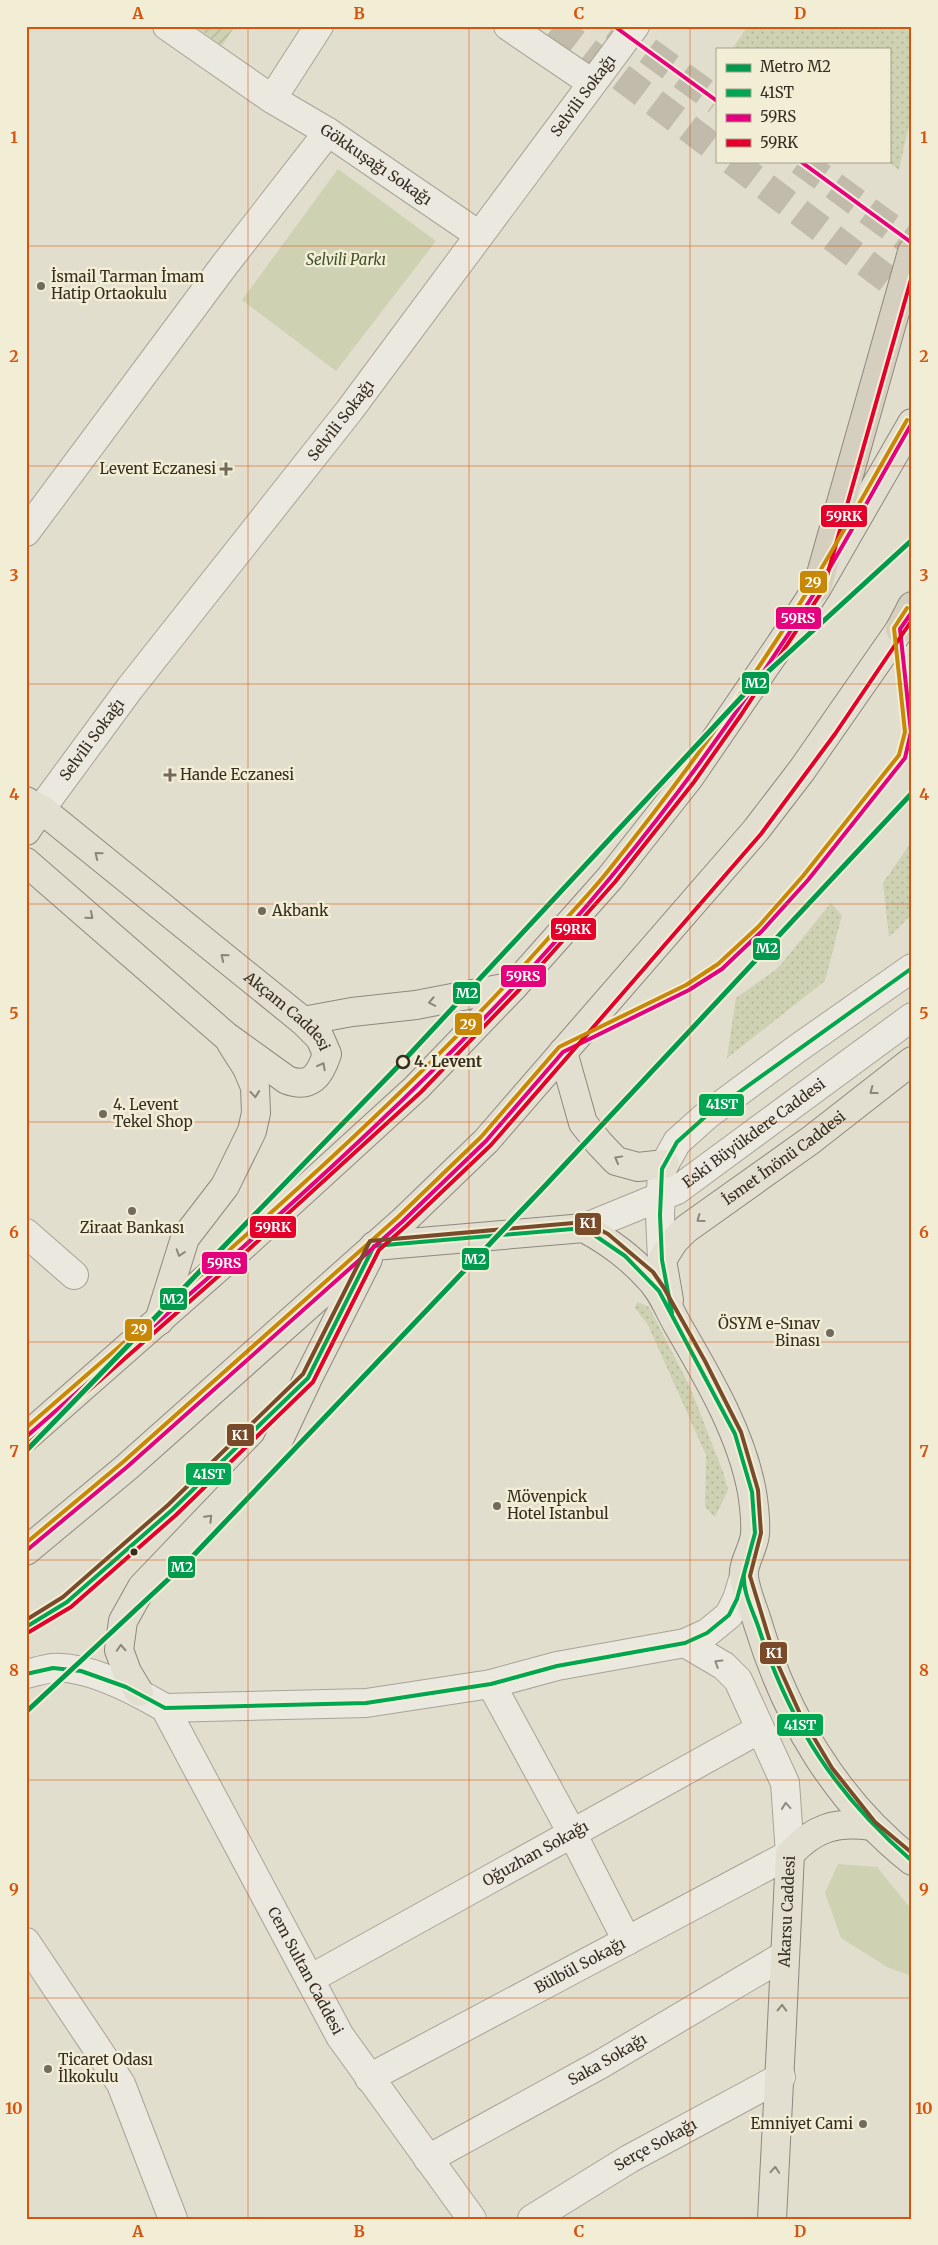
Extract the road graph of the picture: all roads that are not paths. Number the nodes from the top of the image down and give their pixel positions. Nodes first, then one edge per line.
1 (167, 26) edge
2 (319, 26) edge
3 (508, 26) edge
4 (634, 26) edge
5 (592, 83) junction
6 (272, 99) junction
7 (328, 132) junction
8 (479, 235) junction
9 (912, 252) edge
10 (912, 423) edge
11 (26, 532) edge
12 (817, 588) junction
13 (908, 615) edge
14 (31, 814) edge
15 (26, 862) edge
16 (912, 968) edge
17 (514, 986) junction
18 (912, 1016) edge
19 (303, 1021) junction
20 (226, 1036) junction
21 (563, 1052) junction
22 (912, 1062) edge
23 (664, 1164) junction
24 (661, 1197) junction
25 (584, 1228) junction
26 (26, 1233) edge
27 (374, 1246) junction
28 (662, 1260) junction
29 (74, 1275) dead end
30 (672, 1316) junction
31 (159, 1321) junction
32 (26, 1437) edge
33 (26, 1551) edge
34 (744, 1576) junction
35 (685, 1643) junction
36 (26, 1674) edge
37 (492, 1684) junction
38 (139, 1692) junction
39 (165, 1708) junction
40 (760, 1729) junction
41 (871, 1826) junction
42 (572, 1833) junction
43 (790, 1854) junction
44 (912, 1861) edge
45 (627, 1941) junction
46 (26, 1942) edge
47 (785, 1955) junction
48 (310, 1979) junction
49 (781, 2076) junction
50 (369, 2078) junction
51 (428, 2159) junction
52 (173, 2219) edge
53 (472, 2219) edge
54 (532, 2219) edge
55 (772, 2219) edge

1 - 6 street, Gökkuşağı Sokağı
2 - 6 street
3 - 5 street
4 - 5 street, Selvili Sokağı
5 - 8 street, Selvili Sokağı
6 - 7 street, Gökkuşağı Sokağı
7 - 8 street, Gökkuşağı Sokağı
7 - 11 street
8 - 14 street, Selvili Sokağı
9 - 12 highway
10 - 12 main road
12 - 17 main road
13 - 21 main road
19 -> 14 main road, Akçam Caddesi
15 -> 20 main road, Akçam Caddesi
16 - 23 street
17 -> 19 main road
17 - 31 main road
18 - 24 street, Eski Büyükdere Caddesi
20 -> 19 main road, Akçam Caddesi
20 -> 31 main road
23 -> 21 main road
21 - 27 main road
22 -> 28 main road, İsmet İnönü Caddesi
23 - 24 street
24 - 25 street, Eski Büyükdere Caddesi
24 - 28 street
25 - 27 main road
25 - 30 main road
26 - 29 street
27 - 33 main road
38 -> 27 main road
28 - 30 main road
30 - 34 main road
31 - 32 main road
34 - 35 street
34 - 41 main road
35 - 37 street
40 -> 35 street, Akarsu Caddesi
36 - 38 street
37 - 39 street
37 - 42 street
38 - 39 street
39 - 48 street, Cem Sultan Caddesi
40 - 42 street, Oğuzhan Sokağı
43 -> 40 street, Akarsu Caddesi
41 - 43 main road
41 - 44 main road
42 - 45 street
42 - 48 street, Oğuzhan Sokağı
43 - 45 street, Bülbül Sokağı
43 - 47 main road, Akarsu Caddesi
45 - 50 street, Bülbül Sokağı
46 - 52 street
49 -> 47 main road, Akarsu Caddesi
47 - 51 street, Saka Sokağı
48 - 50 street, Cem Sultan Caddesi
49 - 54 street, Serçe Sokağı
55 -> 49 main road, Akarsu Caddesi
50 - 51 street, Cem Sultan Caddesi
51 - 53 street, Cem Sultan Caddesi

